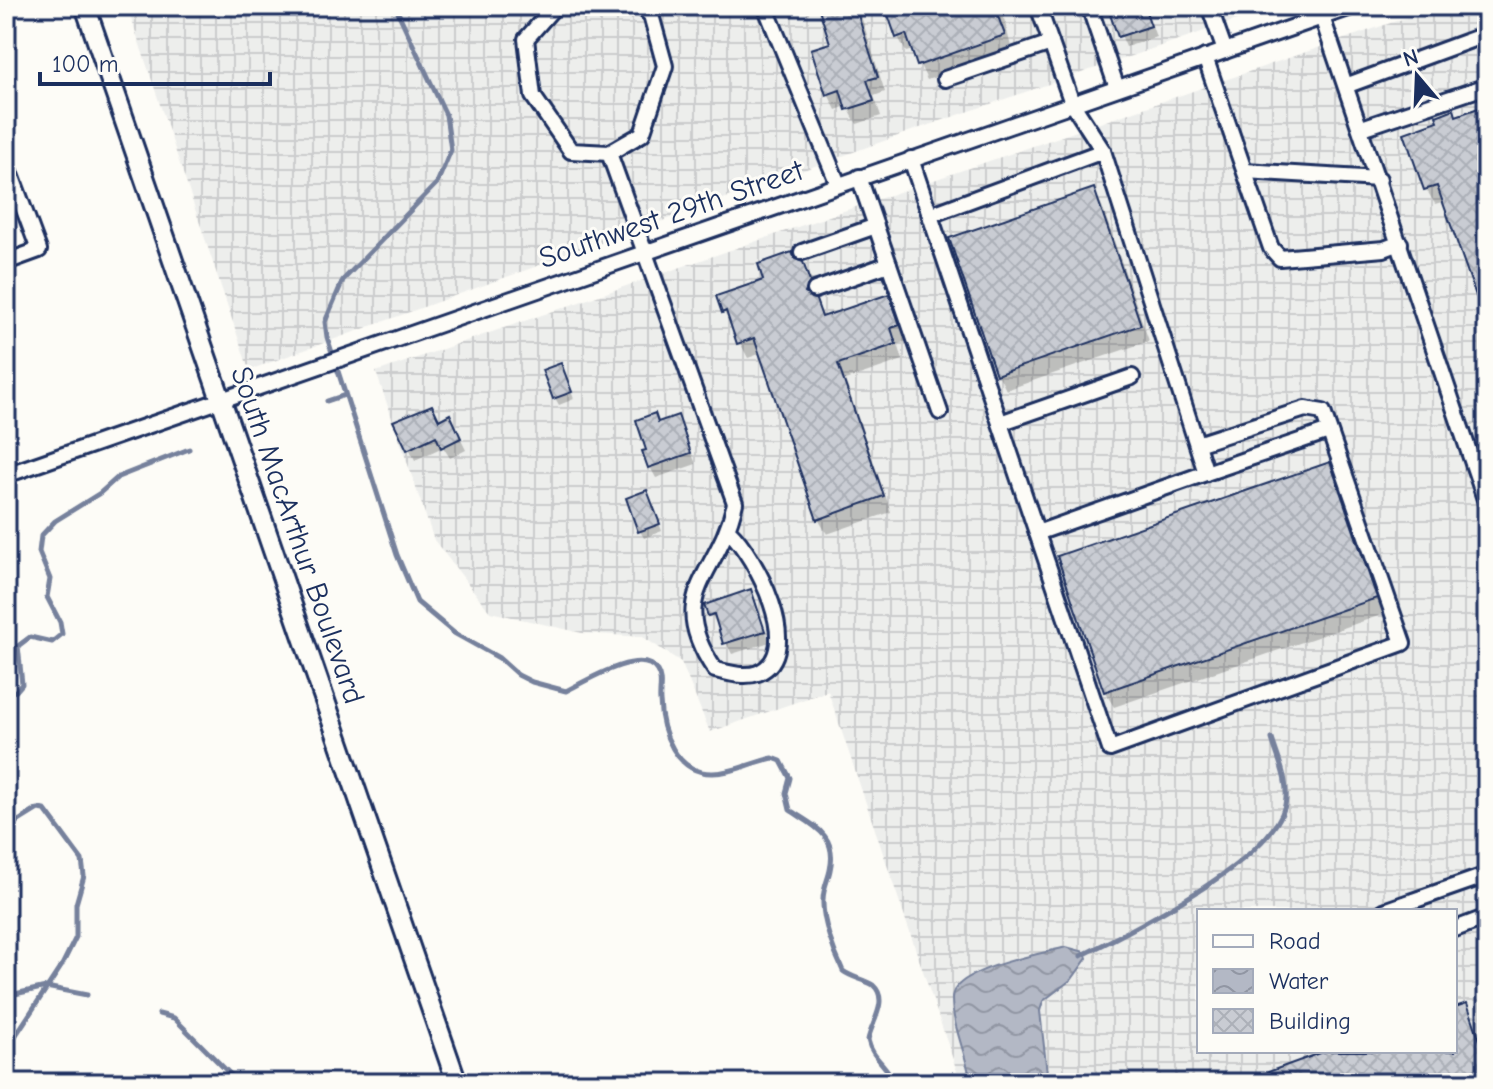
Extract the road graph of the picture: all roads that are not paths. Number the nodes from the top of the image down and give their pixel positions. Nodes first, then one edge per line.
1 (85, 6) edge
2 (555, 6) edge
3 (641, 6) edge
4 (765, 6) edge
5 (1038, 6) edge
6 (1089, 6) edge
7 (1209, 6) edge
8 (1354, 6) edge
9 (1331, 12) edge
10 (1487, 34) edge
11 (1051, 43) junction
12 (1225, 51) junction
13 (1205, 57) junction
14 (945, 79) dead end
15 (1348, 85) junction
16 (1487, 86) edge
17 (1117, 88) junction
18 (1072, 103) junction
19 (1362, 128) junction
20 (1103, 151) junction
21 (609, 153) junction
22 (911, 159) junction
23 (6, 161) edge
24 (1245, 171) junction
25 (859, 177) junction
26 (1379, 179) junction
27 (838, 184) junction
28 (930, 215) junction
29 (876, 226) junction
30 (1400, 243) junction
31 (646, 250) junction
32 (802, 252) dead end
33 (6, 262) edge
34 (889, 264) junction
35 (815, 290) dead end
36 (1132, 377) dead end
37 (222, 402) junction
38 (940, 412) dead end
39 (1000, 423) junction
40 (1329, 431) junction
41 (1197, 444) junction
42 (1206, 473) junction
43 (6, 475) edge
44 (1487, 505) edge
45 (729, 531) junction
46 (1037, 533) junction
47 (1486, 877) edge
48 (1390, 909) edge
49 (1487, 917) edge
50 (1457, 928) edge
51 (457, 1083) edge

1 - 37 main road, South MacArthur Boulevard
2 - 21 street
3 - 21 street
4 - 27 street
5 - 11 street
6 - 17 street
7 - 12 street
8 - 9 street, Southwest 29th Street
9 - 12 street, Southwest 29th Street
9 - 15 street
10 - 15 street
11 - 14 street
11 - 18 street
12 - 13 street, Southwest 29th Street
13 - 17 street, Southwest 29th Street
13 - 24 street
15 - 19 street
16 - 19 street
17 - 18 street, Southwest 29th Street
18 - 20 street
18 - 22 street, Southwest 29th Street
19 - 26 street
20 - 28 street
20 - 41 street
21 - 31 street
22 - 25 street, Southwest 29th Street
22 - 28 street
23 - 33 street
24 - 26 street
24 - 30 street
25 - 27 street, Southwest 29th Street
25 - 29 street
26 - 30 street
27 - 31 street, Southwest 29th Street
28 - 39 street
29 - 32 street
29 - 34 street
30 - 44 street
31 - 37 street, Southwest 29th Street
31 - 45 street
34 - 35 street
34 - 38 street
36 - 39 street
37 - 43 street, Southwest 29th Street
37 - 51 main road, South MacArthur Boulevard
39 - 46 street
40 - 41 street
40 - 42 street
40 - 46 street
41 - 42 street
42 - 46 street
45 - 45 street
47 - 48 street
49 - 50 street

